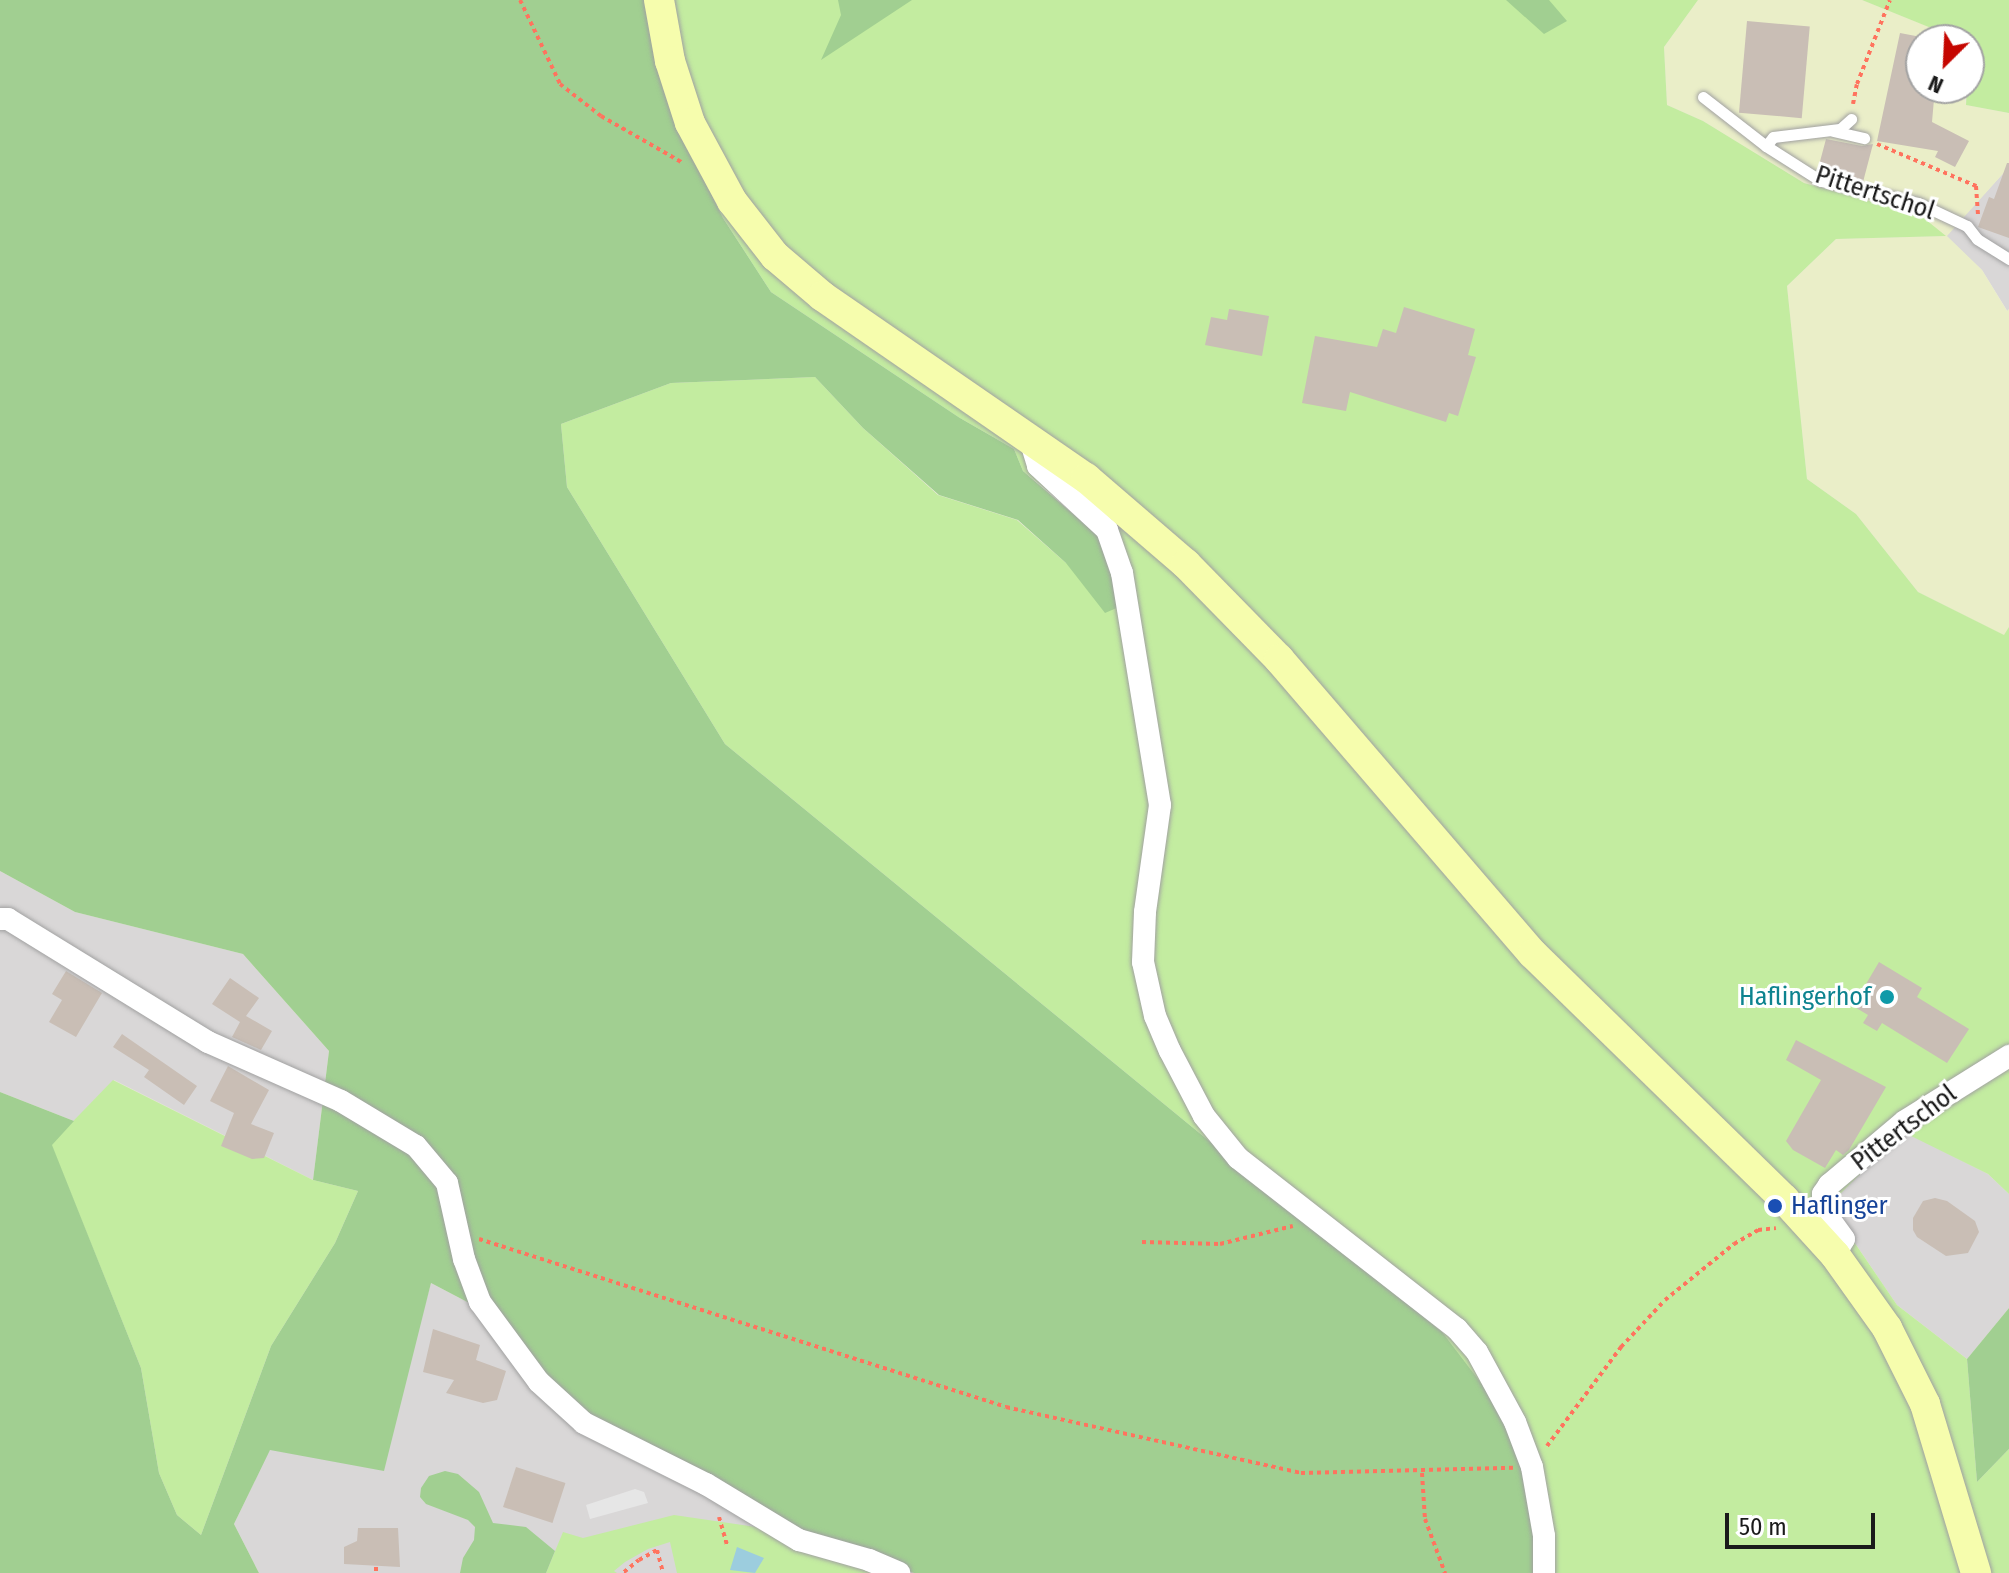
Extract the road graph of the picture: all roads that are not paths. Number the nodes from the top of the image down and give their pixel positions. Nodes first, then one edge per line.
1 (659, 0) edge
2 (1703, 97) dead end
3 (1851, 119) road end
4 (1833, 131) junction
5 (1864, 138) road end
6 (1766, 146) junction
7 (2009, 259) edge
8 (1029, 436) junction
9 (0, 919) edge
10 (2009, 1056) edge
11 (1844, 1266) junction
12 (899, 1573) edge
13 (1544, 1573) edge
14 (1976, 1573) edge

1 - 8 main road
2 - 6 lane, Pittertschol
3 - 4 lane
4 - 5 lane
4 - 6 lane
6 - 7 lane, Pittertschol
8 - 11 main road
8 - 13 street
9 - 12 street
10 - 11 street, Pittertschol
11 - 14 main road

